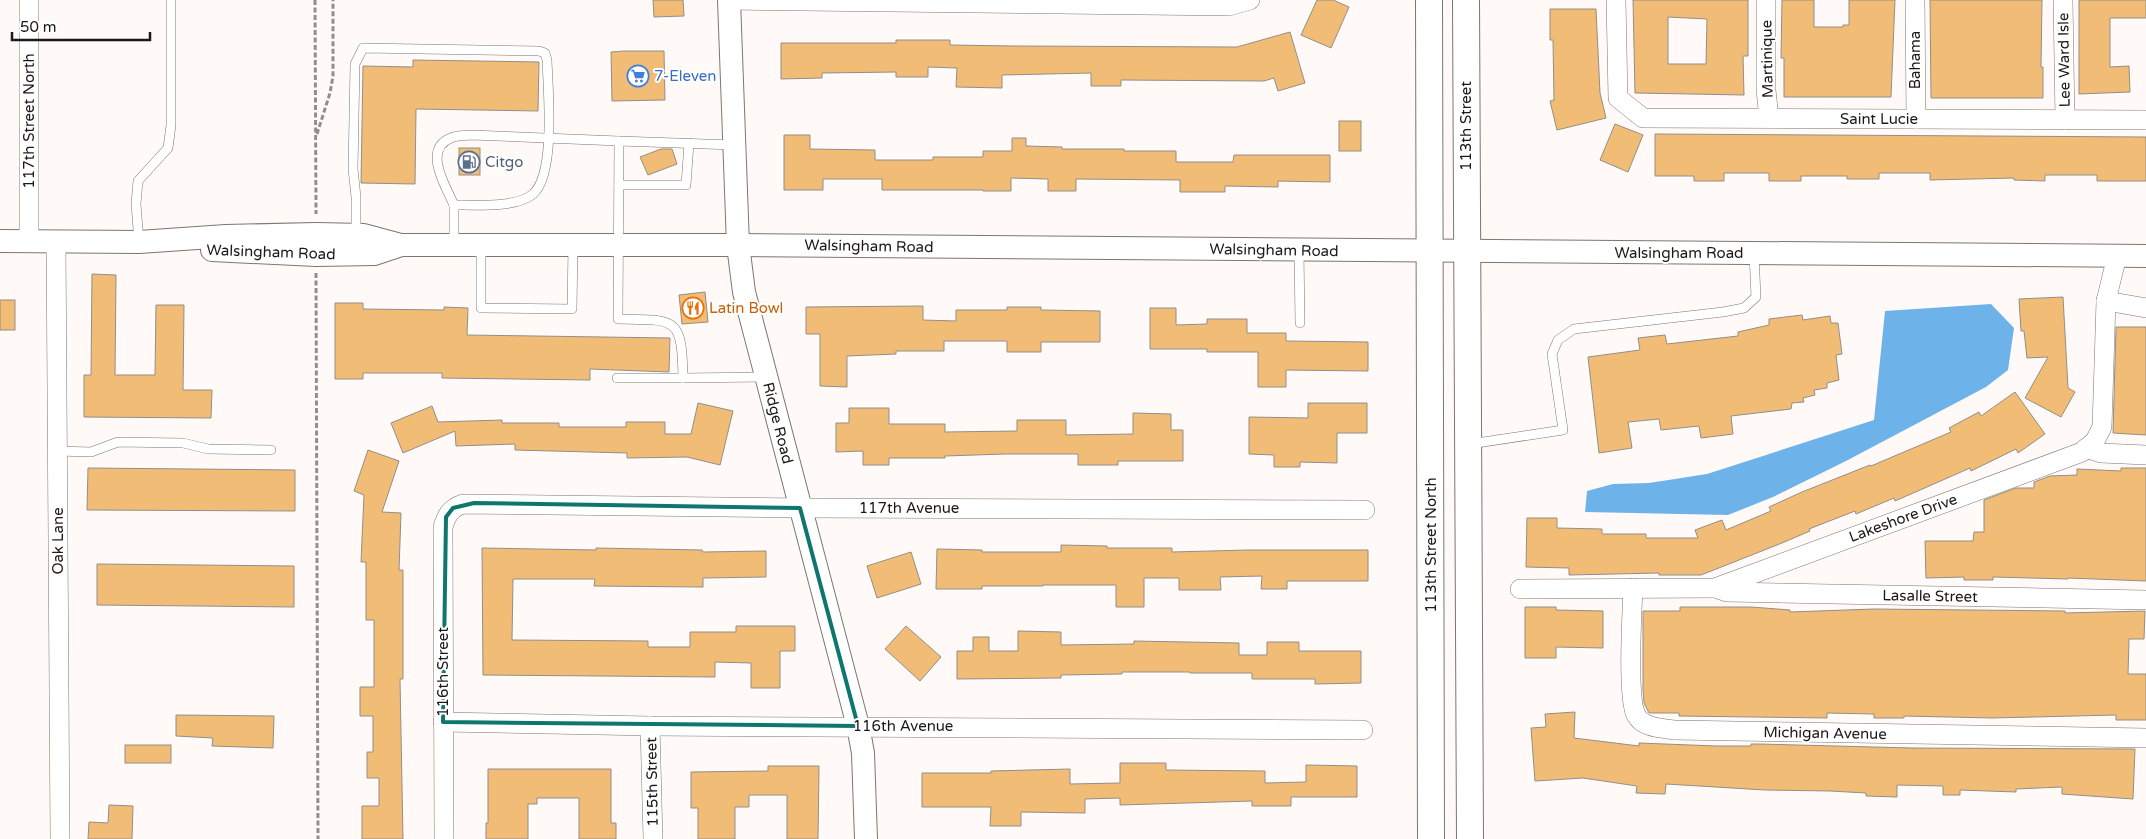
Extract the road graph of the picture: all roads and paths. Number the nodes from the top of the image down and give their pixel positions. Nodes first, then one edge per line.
1 (29, 0) edge
2 (171, 0) edge
3 (315, 0) edge
4 (333, 0) edge
5 (729, 0) edge
6 (1250, 0) edge
7 (1429, 0) edge
8 (1466, 0) edge
9 (1616, 0) edge
10 (1766, 0) edge
11 (1915, 0) edge
12 (2063, 0) edge
13 (1769, 118) junction
14 (1916, 119) junction
15 (2065, 120) junction
16 (2146, 120) edge
17 (548, 138) junction
18 (315, 140) junction
19 (619, 141) junction
20 (689, 143) junction
21 (734, 145) junction
22 (619, 185) junction
23 (454, 205) junction
24 (356, 235) junction
25 (0, 242) edge
26 (29, 242) junction
27 (56, 242) junction
28 (139, 242) junction
29 (316, 244) junction
30 (454, 244) junction
31 (481, 244) junction
32 (402, 245) junction
33 (572, 245) junction
34 (618, 245) junction
35 (738, 245) junction
36 (1299, 250) junction
37 (1430, 252) junction
38 (1467, 252) junction
39 (1754, 253) junction
40 (2117, 256) junction
41 (2146, 256) edge
42 (2106, 301) junction
43 (2146, 308) edge
44 (1300, 323) dead end
45 (766, 377) junction
46 (617, 378) dead end
47 (683, 378) junction
48 (1468, 445) junction
49 (2086, 448) junction
50 (271, 450) dead end
51 (58, 451) junction
52 (2146, 455) edge
53 (453, 508) joint
54 (800, 508) junction
55 (1366, 510) dead end
56 (1632, 588) junction
57 (1715, 588) junction
58 (1520, 589) dead end
59 (2146, 600) edge
60 (443, 722) junction
61 (650, 726) junction
62 (858, 726) junction
63 (1363, 730) dead end
64 (2146, 738) edge
65 (60, 839) edge
66 (318, 839) edge
67 (444, 839) edge
68 (653, 839) edge
69 (866, 839) edge
70 (1432, 839) edge
71 (1470, 839) edge

1 - 26 street, 117th Street North
2 - 28 lane
3 - 18 path
4 - 18 path
5 - 6 street
5 - 21 street, Ridge Road
7 - 37 main road
8 - 38 main road, 113th Street
9 - 13 street, Saint Lucie
10 - 13 street, Martinique
11 - 14 street, Bahama
12 - 15 street, Lee Ward Isle
13 - 14 street, Saint Lucie
14 - 15 street, Saint Lucie
15 - 16 street, Saint Lucie
17 - 19 lane
17 - 23 lane
17 - 23 lane
17 - 24 lane
18 - 29 path
19 - 20 lane
19 - 22 lane
20 - 21 lane
20 - 22 lane
21 - 35 street, Ridge Road
22 - 34 lane
23 - 30 lane
24 - 29 street, Walsingham Road
24 - 32 street, Walsingham Road
25 - 26 street, Walsingham Road
26 - 27 street, Walsingham Road
27 - 28 street, Walsingham Road
27 - 51 street, Oak Lane
28 - 29 street, Walsingham Road
29 - 32 street, Walsingham Road
29 - 66 path
30 - 31 street, Walsingham Road
30 - 32 street, Walsingham Road
31 - 33 street, Walsingham Road
31 - 33 lane
33 - 34 street, Walsingham Road
34 - 35 street, Walsingham Road
34 - 47 lane
35 - 36 street, Walsingham Road
35 - 45 street, Ridge Road
36 - 37 street, Walsingham Road
36 - 44 lane
37 - 38 street, Walsingham Road
37 - 70 main road, 113th Street North
38 - 39 street, Walsingham Road
38 - 48 main road
39 - 40 street, Walsingham Road
39 - 48 lane
40 - 41 street, Walsingham Road
40 - 42 street, Lakeshore Drive
42 - 43 street
42 - 49 street, Lakeshore Drive
45 - 47 lane
45 - 54 street, Ridge Road
46 - 47 lane
48 - 71 main road
49 - 52 street
49 - 57 street, Lakeshore Drive
50 - 51 lane
51 - 65 street, Oak Lane
53 - 54 street, 117th Avenue
53 - 60 street, 116th Street
54 - 55 street, 117th Avenue
54 - 62 street, Ridge Road
56 - 57 street, Lakeshore Drive
56 - 58 street, Lakeshore Drive
56 - 64 street, Michigan Avenue
57 - 59 street, Lasalle Street
60 - 61 street, 116th Avenue
60 - 67 street, 116th Street
61 - 62 street, 116th Avenue
61 - 68 street, 115th Street
62 - 63 street, 116th Avenue
62 - 69 street, Ridge Road

